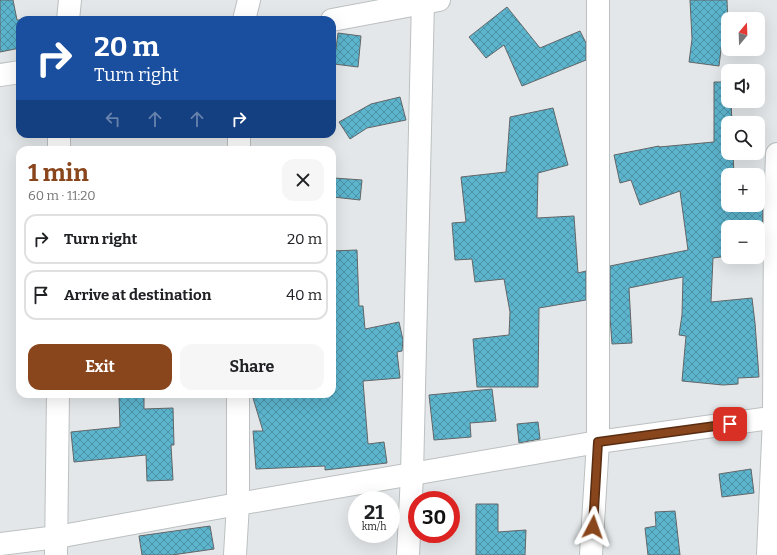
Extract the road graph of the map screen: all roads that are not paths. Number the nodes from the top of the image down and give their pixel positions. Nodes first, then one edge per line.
1 (70, 0) edge
2 (249, 0) edge
3 (598, 0) edge
4 (428, 1) edge
5 (68, 16) edge
6 (245, 16) edge
7 (336, 19) edge
8 (16, 73) edge
9 (0, 75) edge
10 (777, 154) edge
11 (58, 398) edge
12 (238, 398) edge
13 (775, 417) edge
14 (598, 442) junction
15 (412, 475) junction
16 (238, 504) junction
17 (0, 544) edge
18 (57, 546) edge
19 (235, 555) edge
20 (408, 555) edge
21 (591, 555) edge
22 (768, 555) edge

1 - 5 street
2 - 6 street
3 - 14 street
4 - 7 street
4 - 15 street
8 - 9 street
10 - 13 street
11 - 18 street
12 - 16 street
13 - 14 street
13 - 22 street
14 - 15 street
14 - 21 street
15 - 16 street
15 - 20 street
16 - 18 street
16 - 19 street
17 - 18 street

